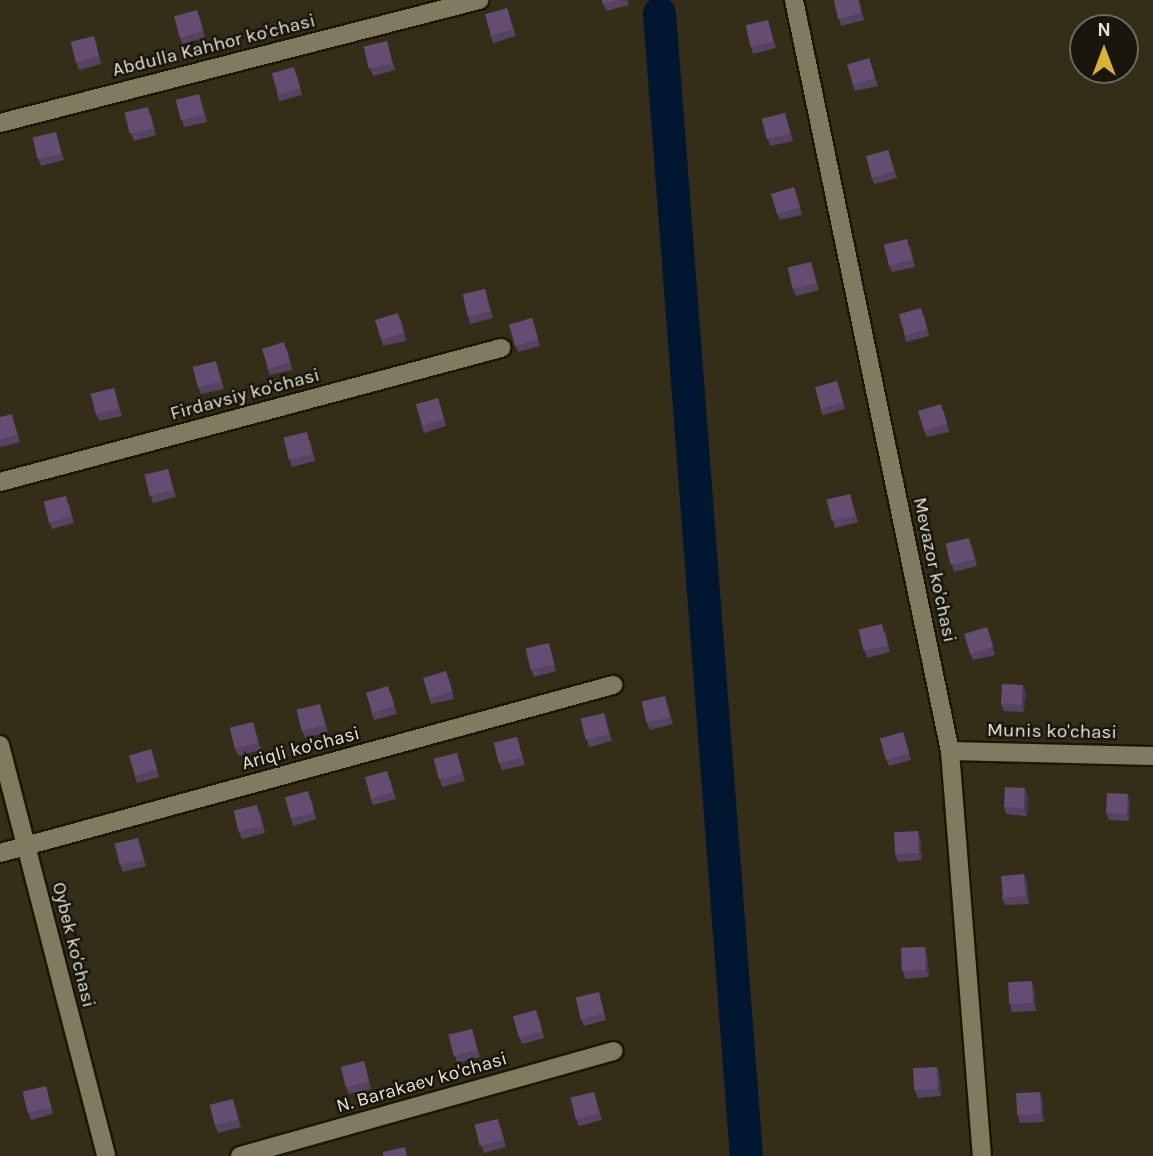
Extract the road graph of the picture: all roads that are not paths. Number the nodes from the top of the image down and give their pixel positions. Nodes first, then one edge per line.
1 (479, 0) edge
2 (794, 0) edge
3 (0, 123) edge
4 (500, 348) dead end
5 (0, 482) edge
6 (613, 685) dead end
7 (0, 745) edge
8 (950, 751) junction
9 (1153, 756) edge
10 (27, 846) junction
11 (0, 853) edge
12 (614, 1051) dead end
13 (106, 1156) edge
14 (240, 1156) edge
15 (982, 1156) edge

1 - 3 street, Abdulla Kahhor ko'chasi
2 - 8 street, Mevazor ko'chasi
4 - 5 street, Firdavsiy ko'chasi
6 - 10 street, Ariqli ko'chasi
7 - 10 street, Oybek ko'chasi
8 - 9 street, Munis ko'chasi
8 - 15 street, Mevazor ko'chasi
10 - 11 street, Ariqli ko'chasi
10 - 13 street, Oybek ko'chasi
12 - 14 street, N. Barakaev ko'chasi

